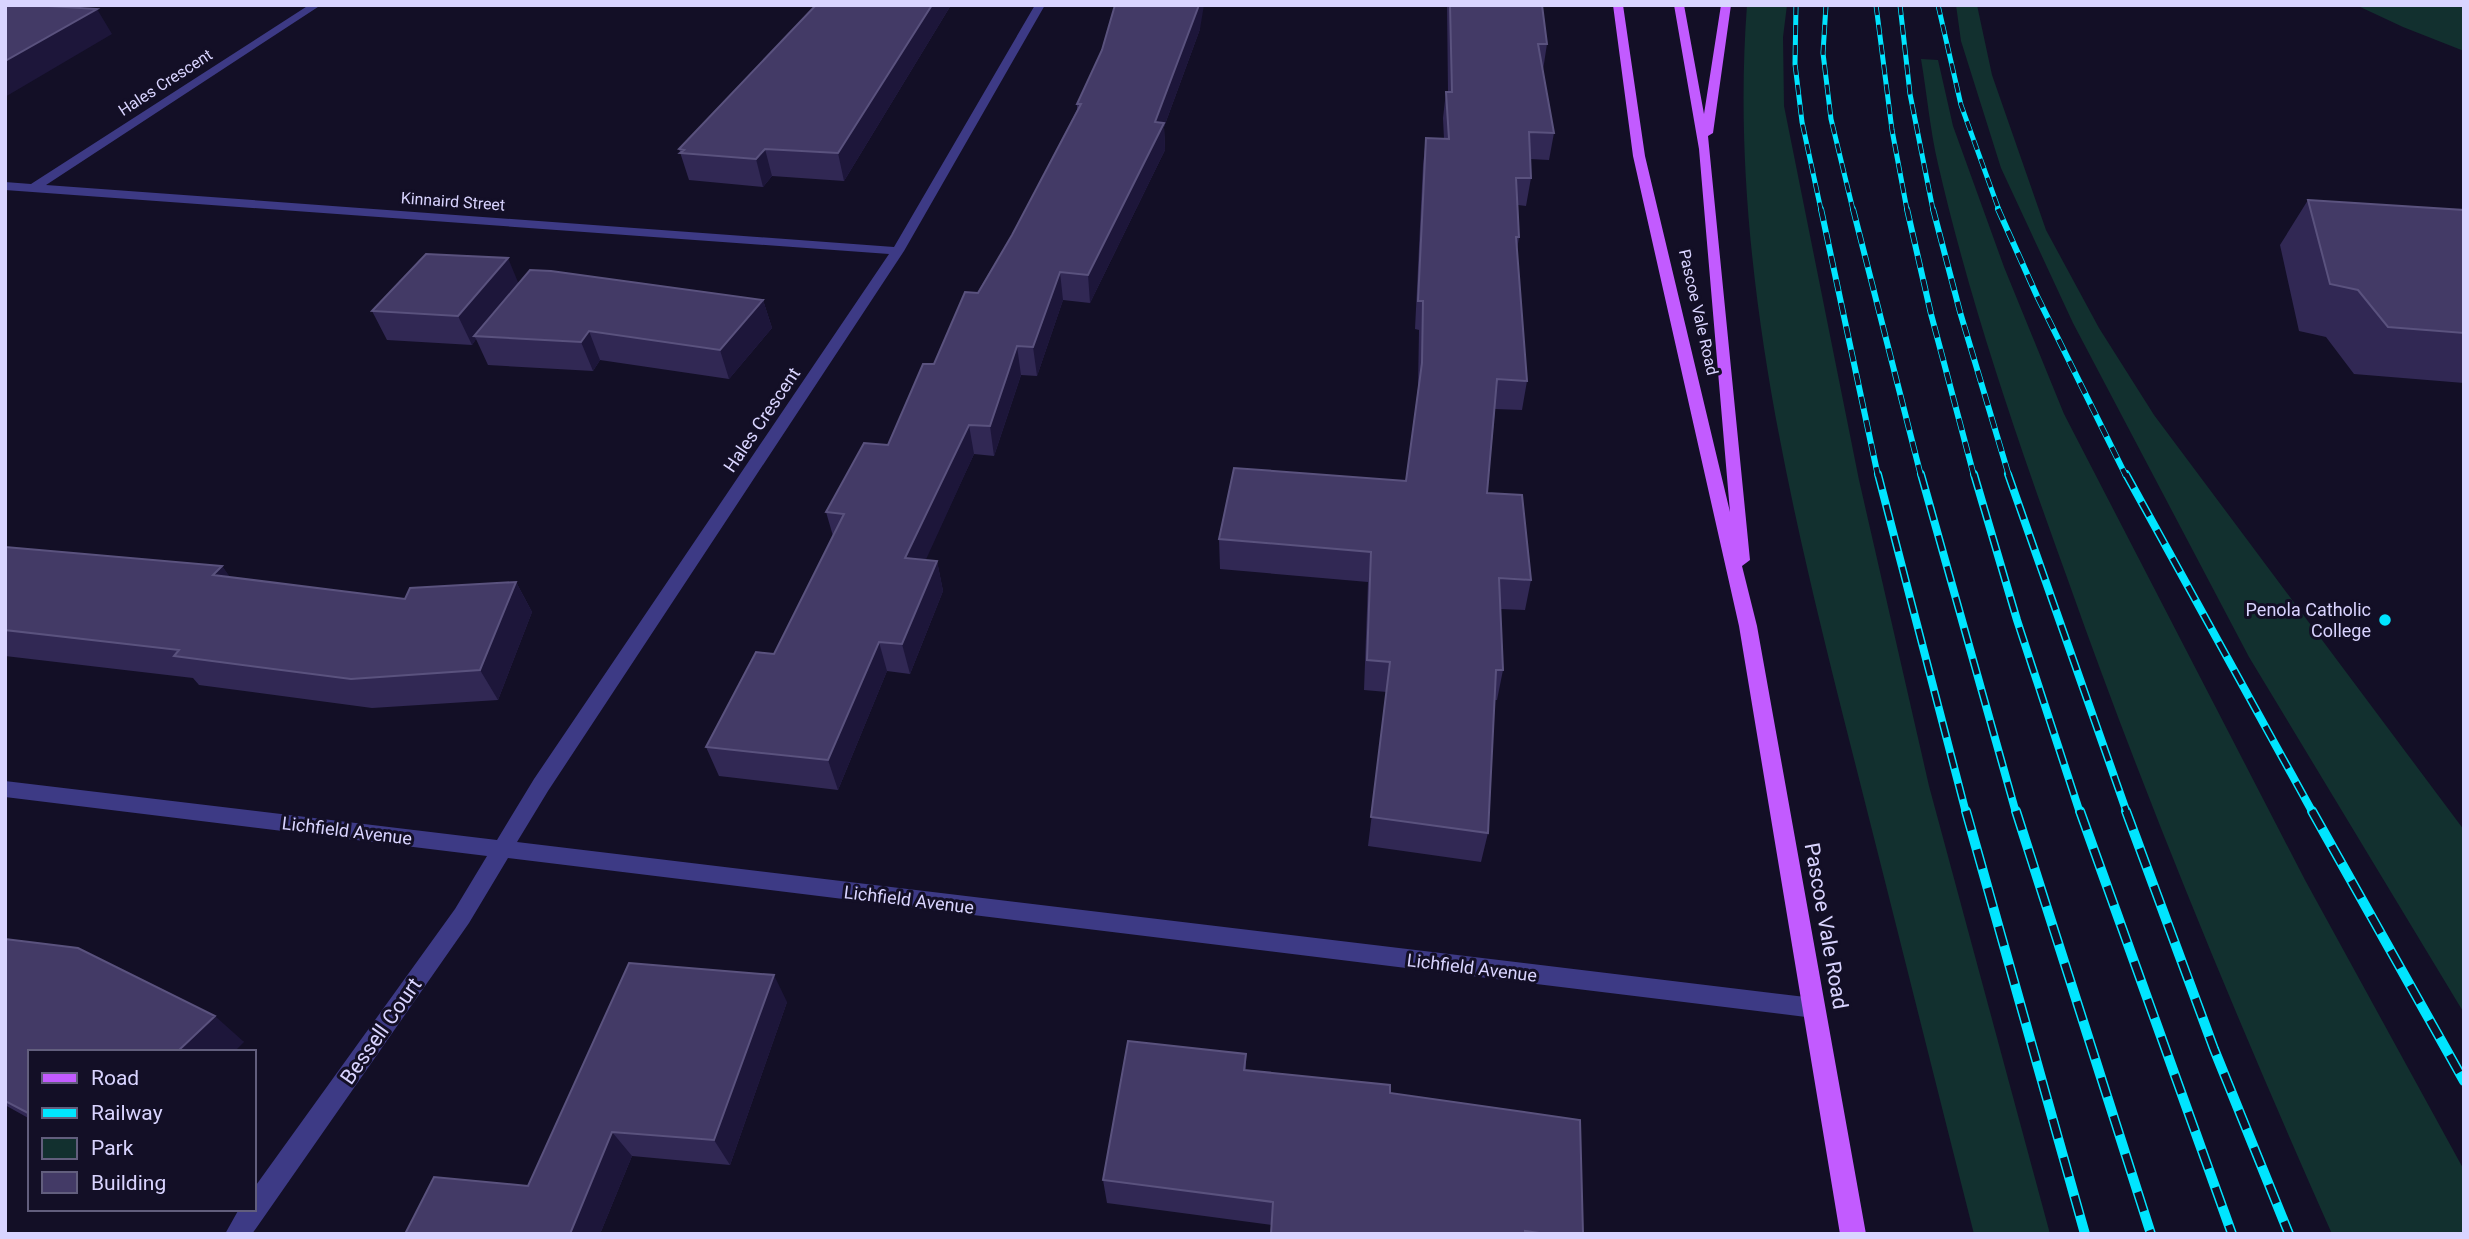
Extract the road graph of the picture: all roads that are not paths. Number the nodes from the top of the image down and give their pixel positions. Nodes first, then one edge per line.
1 (316, 5) edge
2 (1040, 5) edge
3 (1618, 5) edge
4 (1679, 5) edge
5 (1726, 5) edge
6 (1705, 149) junction
7 (5, 186) edge
8 (34, 188) junction
9 (898, 251) junction
10 (1748, 626) junction
11 (5, 789) edge
12 (503, 849) junction
13 (1814, 1008) junction
14 (256, 1206) edge
15 (253, 1211) edge
16 (237, 1234) edge
17 (1853, 1234) edge

1 - 8 street, Hales Crescent
2 - 9 street, Hales Crescent
3 - 10 main road, Pascoe Vale Road
4 - 6 main road, Pascoe Vale Road
5 - 6 main road
6 - 10 main road, Pascoe Vale Road
7 - 8 street, Kinnaird Street
8 - 9 street, Kinnaird Street
9 - 12 street, Hales Crescent
10 - 13 main road, Pascoe Vale Road
11 - 12 street, Lichfield Avenue
12 - 13 street, Lichfield Avenue
12 - 14 street, Bessell Court
13 - 17 main road, Pascoe Vale Road
15 - 16 street, Bessell Court

